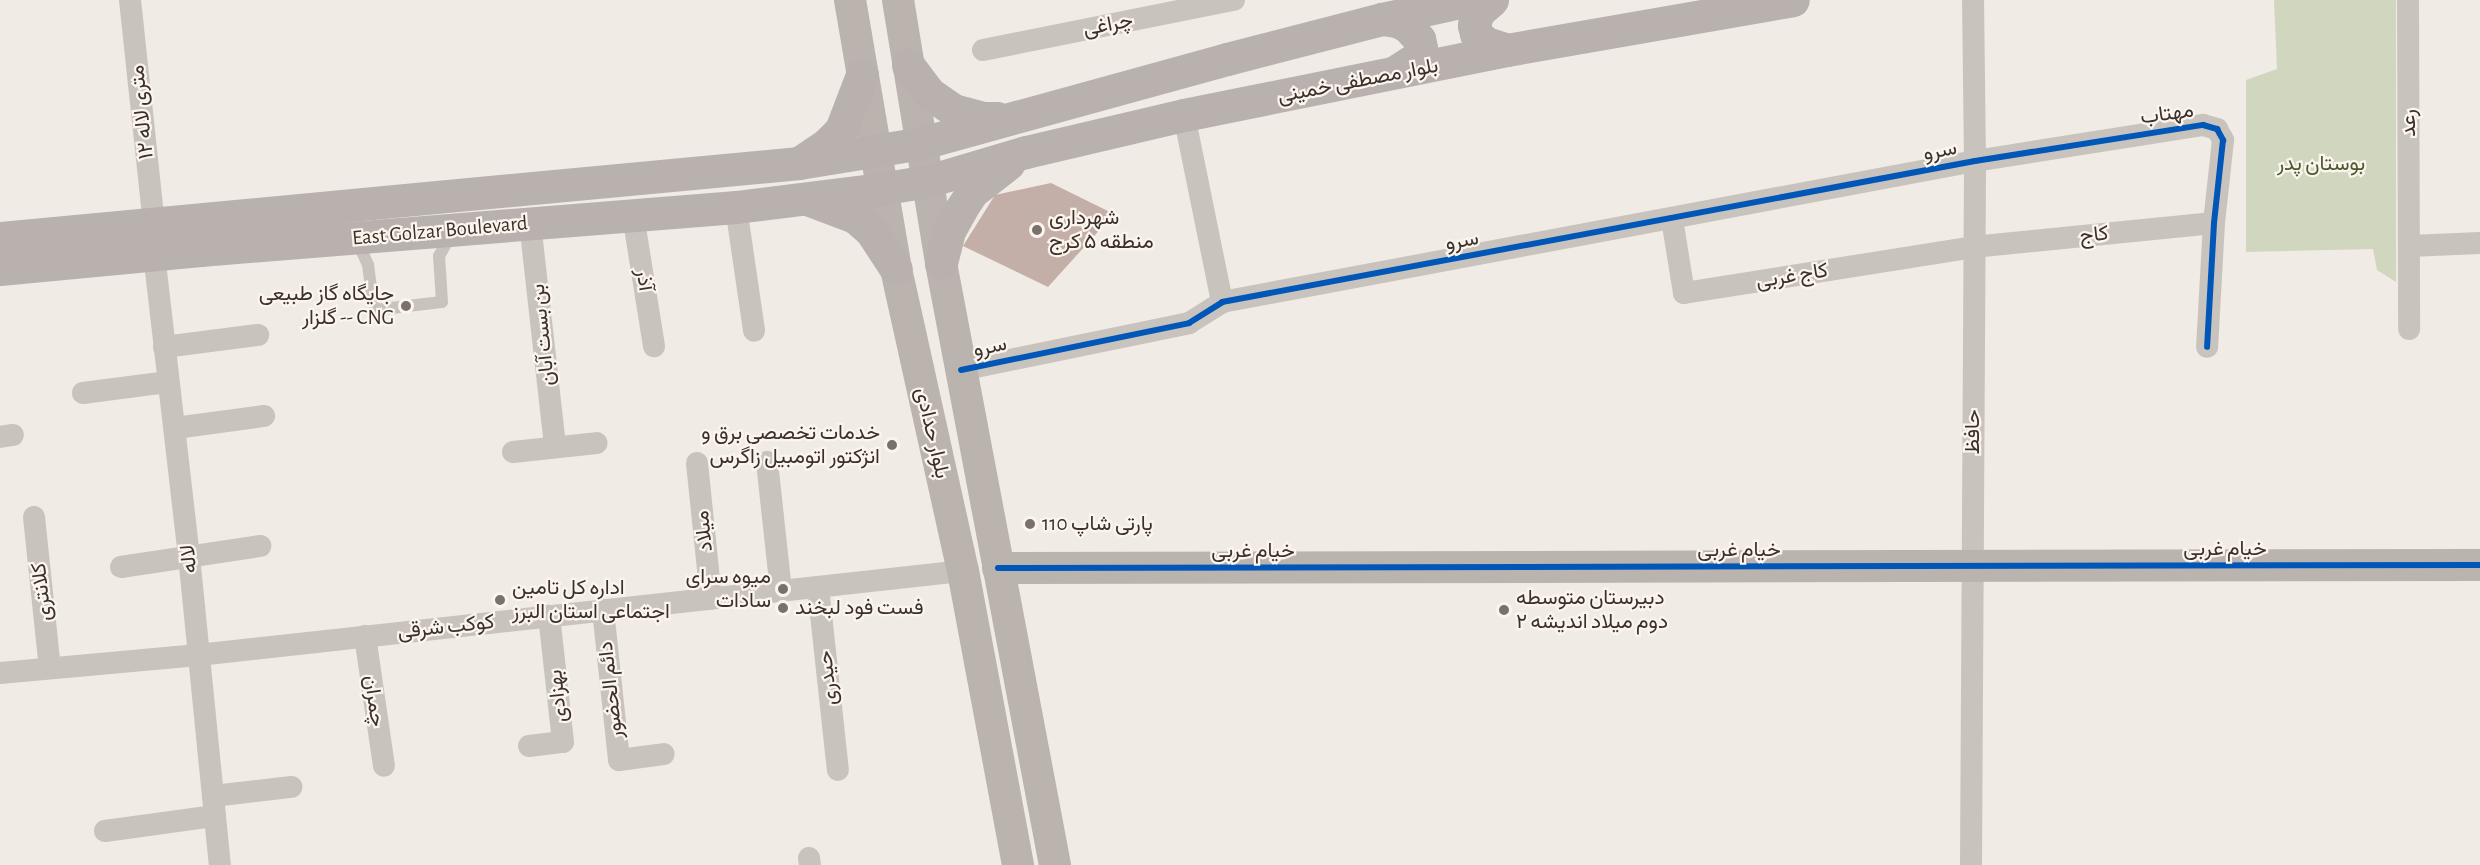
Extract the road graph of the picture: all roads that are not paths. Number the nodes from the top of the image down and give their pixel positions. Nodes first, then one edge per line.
1 (130, 0) edge
2 (850, 0) edge
3 (898, 0) edge
4 (1234, 0) edge
5 (1470, 0) edge
6 (1492, 0) edge
7 (1793, 0) edge
8 (1973, 0) edge
9 (2408, 0) edge
10 (1382, 19) junction
11 (983, 50) dead end
12 (1507, 50) junction
13 (908, 65) junction
14 (1395, 72) junction
15 (862, 75) junction
16 (1184, 115) junction
17 (1020, 117) junction
18 (922, 143) junction
19 (874, 151) junction
20 (1026, 152) junction
21 (1975, 161) junction
22 (799, 163) junction
23 (928, 181) junction
24 (880, 189) junction
25 (806, 198) junction
26 (736, 207) junction
27 (633, 215) junction
28 (1672, 219) junction
29 (530, 223) junction
30 (2214, 224) junction
31 (454, 230) junction
32 (356, 237) junction
33 (0, 238) edge
34 (154, 239) junction
35 (2480, 243) edge
36 (2410, 246) junction
37 (1973, 247) junction
38 (940, 263) junction
39 (0, 269) edge
40 (896, 269) junction
41 (1222, 302) junction
42 (2409, 329) dead end
43 (754, 331) dead end
44 (258, 335) dead end
45 (654, 346) dead end
46 (164, 347) junction
47 (2206, 347) dead end
48 (961, 369) junction
49 (168, 382) junction
50 (83, 393) dead end
51 (264, 416) dead end
52 (175, 428) junction
53 (597, 442) dead end
54 (555, 447) junction
55 (513, 452) dead end
56 (767, 462) dead end
57 (697, 463) dead end
58 (34, 517) dead end
59 (260, 546) dead end
60 (189, 556) junction
61 (2480, 564) edge
62 (1973, 566) junction
63 (121, 567) dead end
64 (998, 568) junction
65 (963, 571) junction
66 (818, 586) junction
67 (782, 590) junction
68 (711, 598) junction
69 (603, 610) junction
70 (549, 616) junction
71 (365, 636) junction
72 (198, 655) junction
73 (50, 668) junction
74 (0, 673) edge
75 (529, 746) dead end
76 (664, 754) dead end
77 (384, 766) dead end
78 (838, 770) dead end
79 (291, 787) dead end
80 (214, 806) junction
81 (105, 831) dead end
82 (220, 865) edge
83 (1018, 865) edge
84 (1055, 865) edge
85 (1971, 865) edge

1 - 34 street, ۱۲ متری لاله
2 - 15 main road, بلوار حدادی
3 - 13 main road, بلوار حدادی
4 - 11 street, چراغی
5 - 10 main road
6 - 12 main road
7 - 12 main road, بلوار مصطفی خمینی
8 - 21 street, حافظ
9 - 36 street, رعد
10 - 14 main road
10 - 17 main road
12 - 14 main road, بلوار مصطفی خمینی
13 - 17 main road
13 - 18 main road, بلوار حدادی
14 - 16 main road, بلوار مصطفی خمینی
15 - 19 main road, بلوار حدادی
15 - 22 main road
16 - 20 main road, بلوار مصطفی خمینی
16 - 41 street
17 - 18 main road
18 - 19 main road, East Golzar Boulevard
18 - 23 main road, بلوار حدادی
19 - 22 main road, East Golzar Boulevard
19 - 24 main road, بلوار حدادی
20 - 23 main road, بلوار مصطفی خمینی
20 - 38 main road
21 - 28 street, سرو
21 - 30 street, مهتاب
21 - 37 street, حافظ
22 - 34 main road, East Golzar Boulevard
23 - 24 main road, بلوار مصطفی خمینی
23 - 38 main road, بلوار حدادی
24 - 25 main road, East Golzar Boulevard
24 - 40 main road, بلوار حدادی
25 - 26 main road, East Golzar Boulevard
25 - 40 main road
26 - 27 main road, East Golzar Boulevard
26 - 43 street
27 - 29 main road, East Golzar Boulevard
27 - 45 street, آذر
28 - 37 street, کاج غربی
28 - 41 street, سرو
29 - 31 main road, East Golzar Boulevard
29 - 54 street, بن بست آبان
30 - 37 street, کاج
30 - 47 street, مهتاب
31 - 32 main road, East Golzar Boulevard
31 - 32 lane
32 - 34 main road, East Golzar Boulevard
33 - 34 main road, East Golzar Boulevard
34 - 39 main road, East Golzar Boulevard
34 - 46 street, لاله
35 - 36 street
36 - 42 street, رعد
37 - 62 street, حافظ
38 - 48 main road, بلوار حدادی
40 - 65 main road, بلوار حدادی
41 - 48 street, سرو
44 - 46 street
46 - 49 street, لاله
48 - 64 main road, بلوار حدادی
49 - 50 street
49 - 52 street, لاله
51 - 52 street
52 - 60 street, لاله
53 - 54 street
54 - 55 street
56 - 67 street
57 - 68 street, میلاد
58 - 73 street, کلانتری
59 - 60 street
60 - 63 street
60 - 72 street, لاله
61 - 62 main road, خیام غربی
62 - 64 main road, خیام غربی
62 - 85 street, حافظ
64 - 84 main road, بلوار حدادی
65 - 66 street, کوکب شرقی
65 - 83 main road, بلوار حدادی
66 - 67 street, کوکب شرقی
66 - 78 street, حیدری
67 - 68 street, کوکب شرقی
68 - 69 street, کوکب شرقی
69 - 70 street, کوکب شرقی
69 - 76 street, دائم الحضور
70 - 71 street, کوکب شرقی
70 - 75 street, بهزادی
71 - 72 street, کوکب شرقی
71 - 77 street, چمران
72 - 73 street, کوکب شرقی
72 - 80 street, لاله
73 - 74 street, کوکب شرقی
79 - 80 street
80 - 81 street
80 - 82 street, لاله

